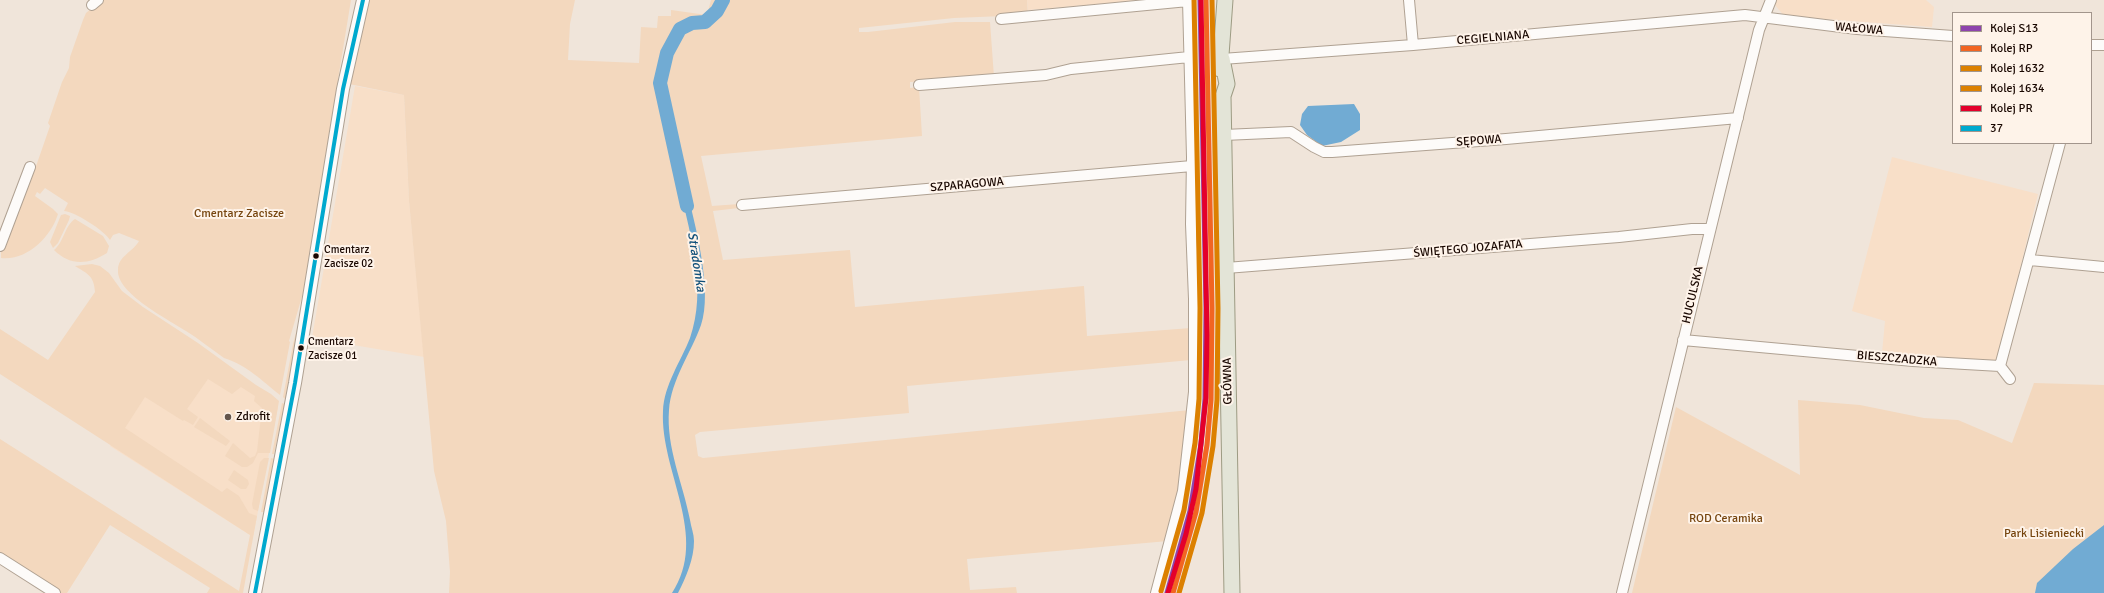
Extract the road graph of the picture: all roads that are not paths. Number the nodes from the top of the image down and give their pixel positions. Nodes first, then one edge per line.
1 (363, 0) edge
2 (1218, 0) edge
3 (1225, 0) edge
4 (1408, 0) edge
5 (1771, 0) edge
6 (1188, 1) edge
7 (1765, 17) junction
8 (1001, 19) dead end
9 (1222, 33) junction
10 (1952, 36) edge
11 (2092, 44) edge
12 (1414, 45) junction
13 (2104, 45) edge
14 (1189, 57) junction
15 (1222, 59) junction
16 (919, 85) dead end
17 (1738, 118) junction
18 (1224, 135) junction
19 (2060, 144) edge
20 (1192, 166) junction
21 (30, 167) dead end
22 (742, 205) dead end
23 (1710, 229) junction
24 (0, 246) edge
25 (2030, 260) junction
26 (2104, 267) edge
27 (1226, 268) junction
28 (1683, 340) junction
29 (2000, 366) junction
30 (2010, 379) dead end
31 (0, 558) edge
32 (55, 593) edge
33 (255, 593) edge
34 (1156, 593) edge
35 (1232, 593) edge
36 (1622, 593) edge

1 - 33 street
2 - 9 main road, GŁÓWNA
3 - 9 main road, GŁÓWNA
4 - 12 street
5 - 7 street, HUCULSKA
6 - 8 street
6 - 14 street
7 - 10 street, WAŁOWA
7 - 12 street, CEGIELNIANA
7 - 17 street, HUCULSKA
9 - 15 main road, GŁÓWNA
11 - 13 street
12 - 15 street, CEGIELNIANA
14 - 16 street
14 - 20 street
15 - 18 main road, GŁÓWNA
17 - 18 street, SĘPOWA
17 - 23 street, HUCULSKA
18 - 27 main road, GŁÓWNA
19 - 25 street
20 - 22 street, SZPARAGOWA
20 - 34 street
21 - 24 street
23 - 27 street, ŚWIĘTEGO JOZAFATA
23 - 28 street, HUCULSKA
25 - 26 street
25 - 29 street
27 - 35 main road, GŁÓWNA
28 - 29 street, BIESZCZADZKA
28 - 36 street, HUCULSKA
29 - 30 street
31 - 32 street

